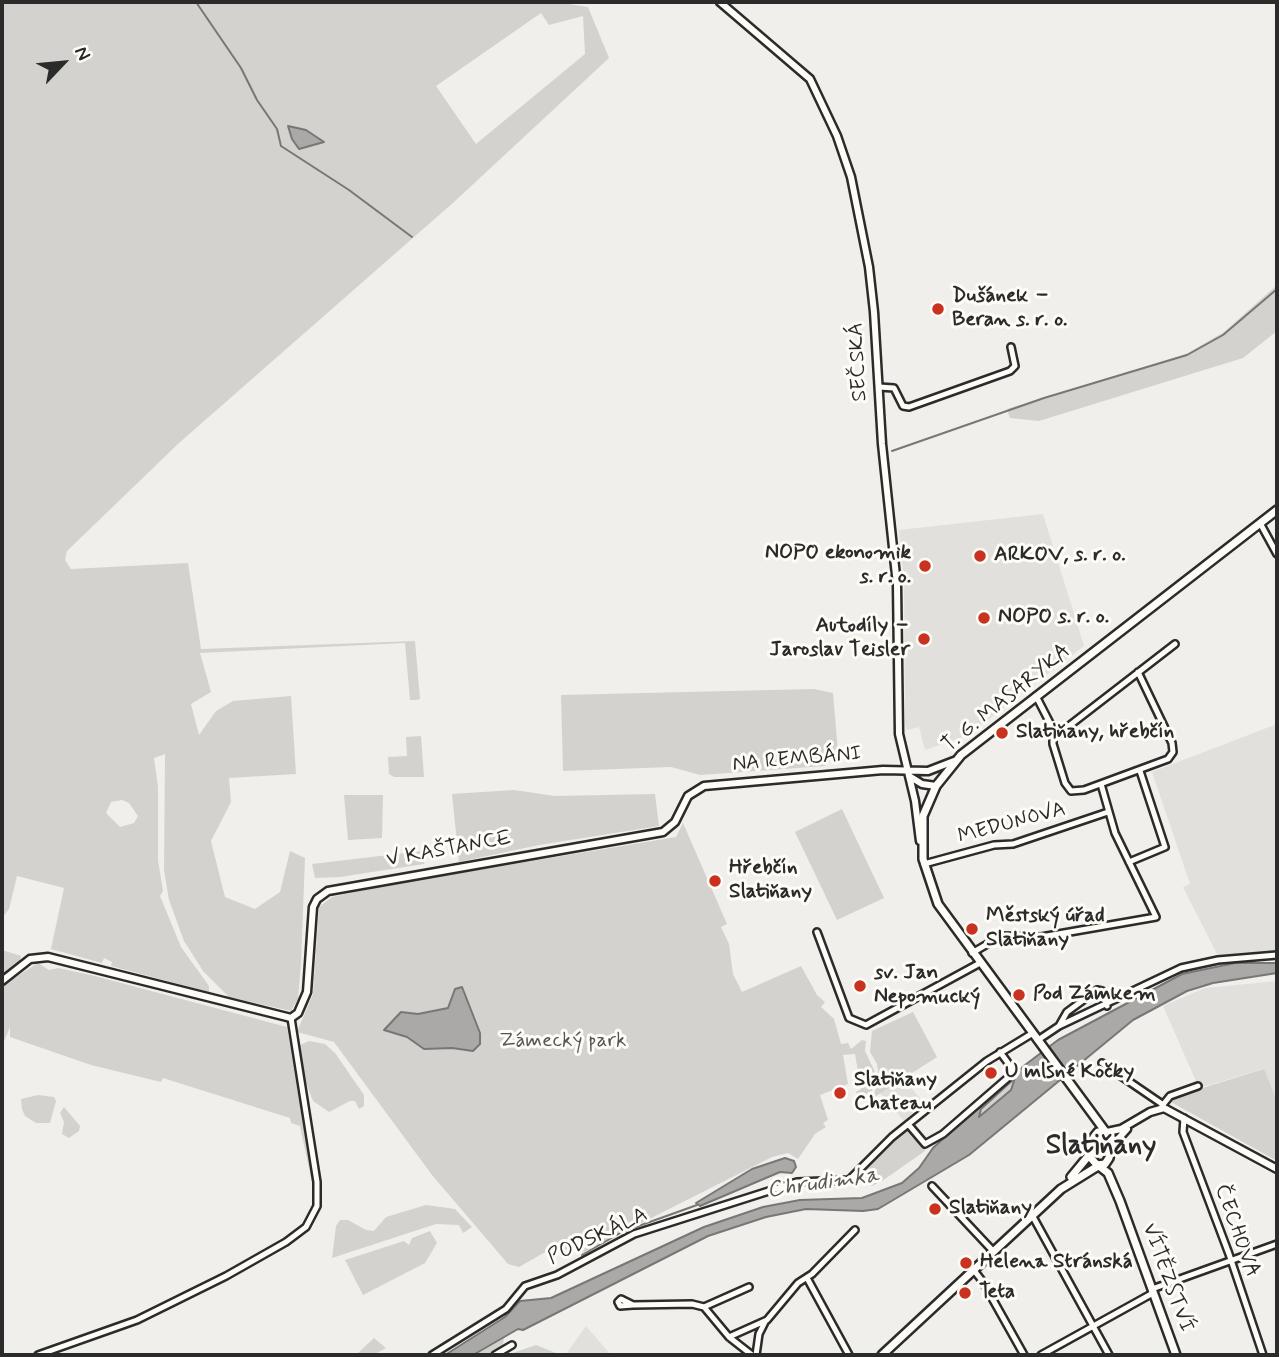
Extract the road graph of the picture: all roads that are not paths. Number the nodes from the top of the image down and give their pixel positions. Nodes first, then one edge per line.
1 (720, 2) edge
2 (1011, 347) dead end
3 (879, 387) junction
4 (1277, 510) edge
5 (1261, 523) junction
6 (1277, 554) edge
7 (1175, 644) dead end
8 (1138, 672) junction
9 (1035, 696) junction
10 (1053, 729) junction
11 (961, 755) junction
12 (922, 771) junction
13 (1140, 771) junction
14 (907, 772) junction
15 (1101, 785) junction
16 (936, 786) junction
17 (692, 791) joint
18 (1108, 812) junction
19 (922, 853) junction
20 (1129, 862) junction
21 (924, 864) junction
22 (817, 932) dead end
23 (972, 953) junction
24 (1277, 955) edge
25 (980, 963) junction
26 (2, 981) edge
27 (1107, 1006) junction
28 (291, 1018) junction
29 (1059, 1026) junction
30 (1037, 1038) junction
31 (1000, 1052) junction
32 (1102, 1063) dead end
33 (1198, 1086) dead end
34 (1077, 1096) junction
35 (1162, 1106) junction
36 (1184, 1118) junction
37 (1138, 1120) junction
38 (908, 1124) junction
39 (1106, 1131) junction
40 (1094, 1137) junction
41 (1091, 1150) junction
42 (1110, 1151) junction
43 (1099, 1166) junction
44 (1277, 1169) edge
45 (932, 1186) dead end
46 (1061, 1189) junction
47 (1125, 1213) junction
48 (1032, 1215) junction
49 (855, 1230) dead end
50 (1277, 1244) edge
51 (993, 1251) junction
52 (1231, 1261) junction
53 (973, 1269) junction
54 (807, 1278) junction
55 (749, 1287) dead end
56 (1153, 1291) junction
57 (633, 1305) dead end
58 (704, 1307) junction
59 (767, 1320) junction
60 (1093, 1326) junction
61 (729, 1338) junction
62 (512, 1345) dead end
63 (885, 1354) edge
64 (38, 1355) edge
65 (432, 1355) edge
66 (495, 1355) edge
67 (754, 1355) edge
68 (849, 1355) edge
69 (1024, 1355) edge
70 (1041, 1355) edge
71 (1109, 1355) edge
72 (1176, 1355) edge
73 (1263, 1355) edge

1 - 3 street, SEČSKÁ
2 - 3 street
3 - 14 street, SEČSKÁ
4 - 5 main road, T. G. MASARYKA
5 - 6 street
5 - 9 main road, T. G. MASARYKA
7 - 8 street
8 - 10 street
8 - 13 street, MEDUNOVA
9 - 10 street
9 - 11 main road, T. G. MASARYKA
10 - 15 street, MEDUNOVA
11 - 12 street
11 - 16 main road, T. G. MASARYKA
12 - 14 street
12 - 16 street
13 - 15 street, MEDUNOVA
13 - 20 street
14 - 16 street
14 - 17 street, NA REMBÁNI
14 - 19 street, SEČSKÁ
15 - 18 street
16 - 19 main road, T. G. MASARYKA
17 - 28 street, V KAŠTANCE
18 - 20 street
18 - 21 street, MEDUNOVA
19 - 21 main road, T. G. MASARYKA
20 - 23 street
21 - 23 main road, T. G. MASARYKA
22 - 25 street
23 - 25 main road, T. G. MASARYKA
24 - 27 street
25 - 30 main road, T. G. MASARYKA
26 - 28 street
27 - 29 street
27 - 29 street
28 - 64 street
29 - 30 street, PODSKÁLA
30 - 31 street, PODSKÁLA
30 - 34 main road, T. G. MASARYKA
31 - 38 street, PODSKÁLA
31 - 38 street
32 - 35 street
33 - 35 street
34 - 39 main road, T. G. MASARYKA
34 - 40 main road, T. G. MASARYKA
35 - 36 street
35 - 37 street
36 - 44 street
36 - 52 street, ČECHOVA
37 - 39 street
37 - 42 street
38 - 65 street, PODSKÁLA
39 - 40 main road
39 - 42 main road, T. G. MASARYKA
40 - 41 main road
41 - 43 main road
41 - 46 main road
42 - 43 main road
42 - 47 main road, VÍTĚZSTVÍ
43 - 46 main road
43 - 47 main road, VÍTĚZSTVÍ
45 - 51 street
46 - 48 main road
47 - 56 main road, VÍTĚZSTVÍ
48 - 51 main road
48 - 60 street
49 - 54 street
50 - 52 street
51 - 53 main road
52 - 56 street
52 - 73 street, ČECHOVA
53 - 63 main road
53 - 69 street
54 - 59 street
54 - 68 street
55 - 58 street
56 - 60 street
56 - 72 main road, VÍTĚZSTVÍ
57 - 58 street
58 - 61 street
59 - 61 street
59 - 67 street
60 - 70 street
60 - 71 street
61 - 67 street
62 - 66 street

